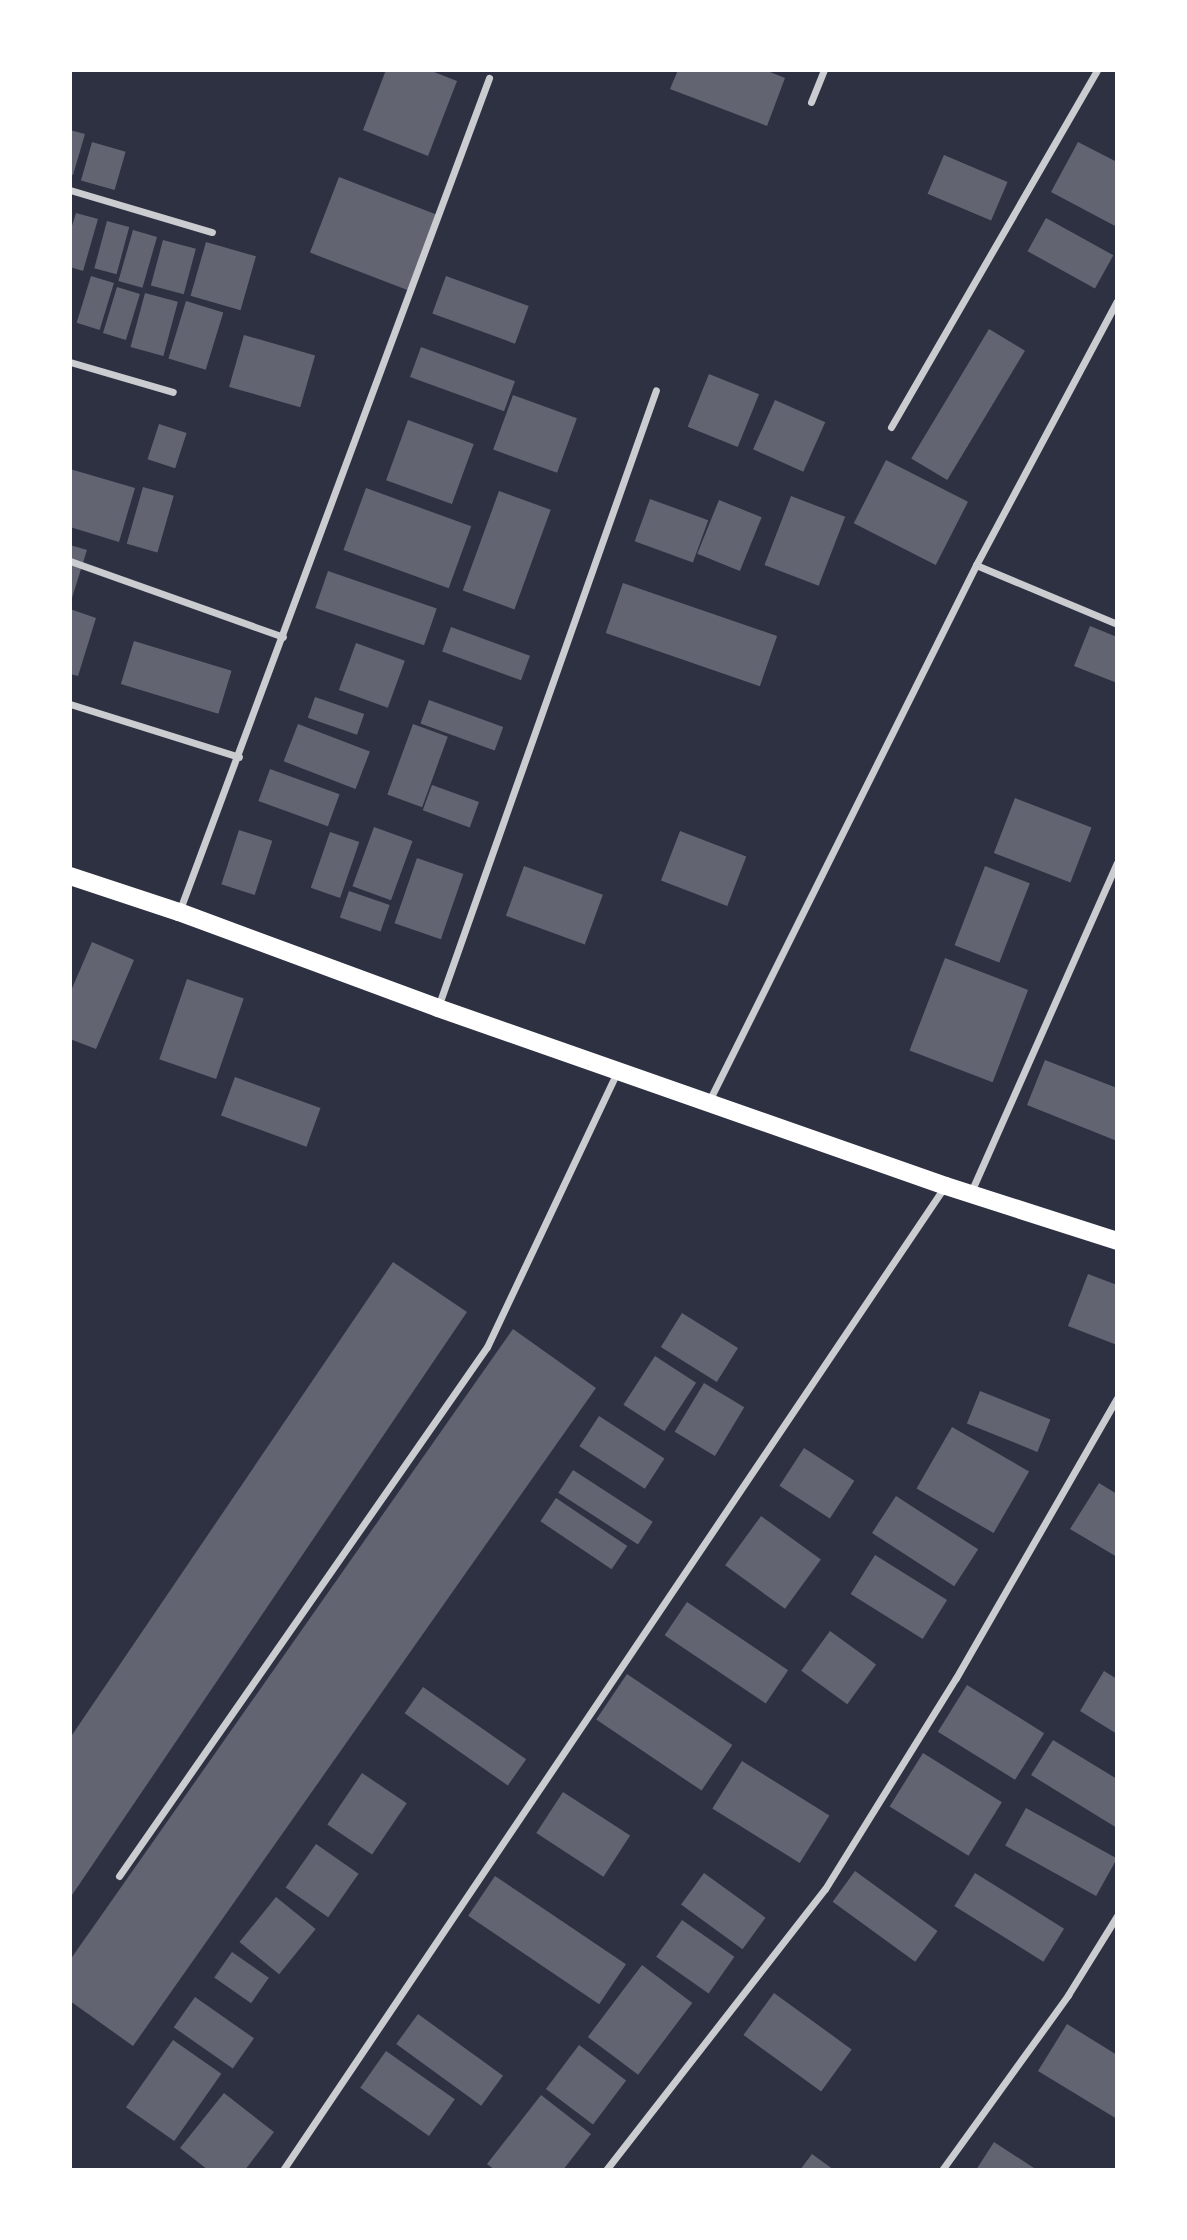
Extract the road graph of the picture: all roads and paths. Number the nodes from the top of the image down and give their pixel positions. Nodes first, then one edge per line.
1 (824, 70) edge
2 (1097, 70) edge
3 (489, 78) dead end
4 (811, 102) dead end
5 (70, 190) edge
6 (212, 232) dead end
7 (1117, 301) edge
8 (70, 362) edge
9 (656, 390) dead end
10 (173, 392) dead end
11 (891, 427) dead end
12 (70, 561) edge
13 (976, 565) junction
14 (1117, 624) edge
15 (283, 637) junction
16 (70, 704) edge
17 (239, 757) junction
18 (1117, 863) edge
19 (70, 876) edge
20 (179, 912) junction
21 (438, 1008) junction
22 (618, 1069) junction
23 (709, 1101) junction
24 (946, 1186) junction
25 (970, 1194) junction
26 (1117, 1241) edge
27 (1117, 1398) edge
28 (120, 1876) dead end
29 (1117, 1916) edge
30 (284, 2170) edge
31 (606, 2170) edge
32 (942, 2170) edge

1 - 4 street
2 - 11 street
3 - 15 street
5 - 6 street
7 - 13 street
8 - 10 street
9 - 21 street
12 - 15 street
13 - 14 street
13 - 23 street
15 - 17 street
16 - 17 street
17 - 20 street
18 - 25 street
19 - 20 main road
20 - 21 main road
21 - 22 main road
22 - 23 main road
22 - 28 street
23 - 24 main road
24 - 25 main road
24 - 30 street
25 - 26 main road
27 - 31 street
29 - 32 street

